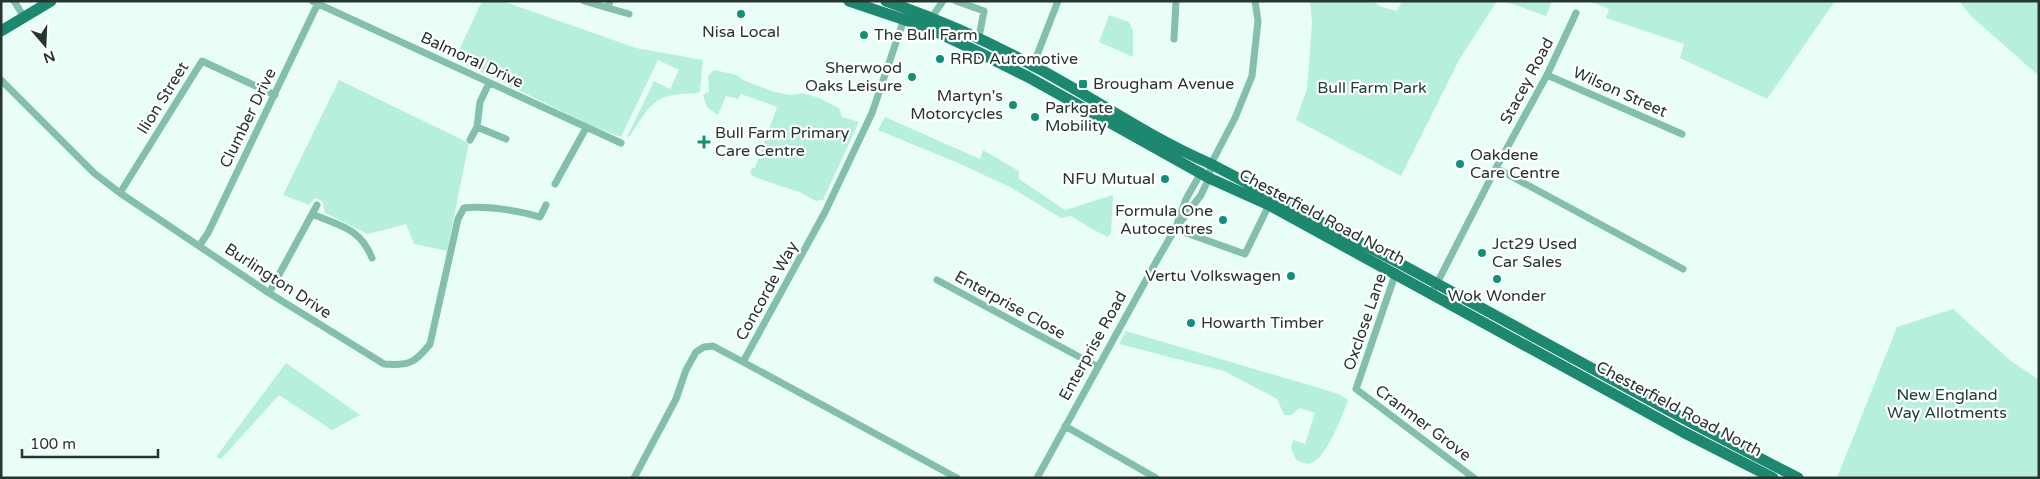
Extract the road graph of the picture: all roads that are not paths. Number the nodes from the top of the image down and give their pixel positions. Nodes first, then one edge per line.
1 (14, 1) edge
2 (51, 1) edge
3 (584, 1) edge
4 (849, 1) edge
5 (886, 1) edge
6 (943, 1) edge
7 (956, 1) edge
8 (1058, 1) edge
9 (1176, 1) edge
10 (1255, 1) edge
11 (316, 2) edge
12 (609, 5) edge
13 (1576, 13) dead end
14 (629, 14) dead end
15 (906, 14) junction
16 (24, 17) junction
17 (932, 17) junction
18 (1, 30) edge
19 (978, 37) junction
20 (1174, 39) dead end
21 (1033, 66) junction
22 (1547, 75) junction
23 (1028, 77) junction
24 (1, 80) edge
25 (489, 82) junction
26 (275, 95) junction
27 (477, 127) junction
28 (586, 128) junction
29 (1682, 134) dead end
30 (470, 140) dead end
31 (506, 140) dead end
32 (621, 143) dead end
33 (1210, 164) junction
34 (1496, 168) junction
35 (1204, 175) junction
36 (555, 184) dead end
37 (120, 193) junction
38 (317, 205) dead end
39 (546, 205) dead end
40 (1269, 206) junction
41 (312, 214) junction
42 (1175, 229) junction
43 (200, 246) junction
44 (372, 258) dead end
45 (1398, 268) junction
46 (1683, 269) dead end
47 (937, 280) dead end
48 (1434, 288) junction
49 (269, 293) junction
50 (743, 362) junction
51 (1590, 366) junction
52 (1098, 368) junction
53 (1584, 377) junction
54 (1356, 390) joint
55 (1065, 426) junction
56 (1761, 465) junction
57 (634, 478) edge
58 (957, 478) edge
59 (1037, 478) edge
60 (1156, 478) edge
61 (1474, 478) edge
62 (1773, 478) edge
63 (1798, 478) edge

1 - 16 street
2 - 16 main road
3 - 12 street
4 - 15 main road, Chesterfield Road North
5 - 15 main road, Chesterfield Road North
6 - 17 street
7 - 19 street
8 - 21 street
9 - 20 street
10 - 33 street
11 - 25 street, Balmoral Drive
11 - 26 street, Clumber Drive
12 - 14 street
13 - 22 street, Stacey Road
15 - 17 main road, Chesterfield Road North
15 - 23 main road, Chesterfield Road North
15 - 50 street, Concorde Way
16 - 18 main road
17 - 19 main road, Chesterfield Road North
19 - 21 main road, Chesterfield Road North
21 - 23 street
21 - 33 main road, Chesterfield Road North
22 - 29 street, Wilson Street
22 - 34 street, Stacey Road
23 - 35 main road, Chesterfield Road North
24 - 37 street, Burlington Drive
25 - 27 street
25 - 28 street, Balmoral Drive
26 - 37 street, Ilion Street
26 - 43 street, Clumber Drive
27 - 30 street
27 - 31 street
28 - 32 street, Balmoral Drive
28 - 36 street
33 - 35 street
33 - 45 main road, Chesterfield Road North
34 - 46 street
34 - 48 street, Stacey Road
35 - 40 main road, Chesterfield Road North
35 - 42 street, Enterprise Road
35 - 42 street, Enterprise Road
37 - 43 street, Burlington Drive
38 - 41 street
39 - 49 street, Burlington Drive
40 - 42 street
40 - 45 main road, Chesterfield Road North
41 - 44 street
41 - 49 street
42 - 52 street, Enterprise Road
43 - 49 street, Burlington Drive
45 - 48 main road, Chesterfield Road North
45 - 54 street, Oxclose Lane
47 - 52 street, Enterprise Close
48 - 51 main road, Chesterfield Road North
48 - 53 main road, Chesterfield Road North
50 - 57 street
50 - 58 street, Concorde Way
51 - 53 main road
51 - 56 main road, Chesterfield Road North
52 - 55 street, Enterprise Road
53 - 56 main road, Chesterfield Road North
54 - 61 street, Cranmer Grove
55 - 59 street, Enterprise Road
55 - 60 street
56 - 62 main road, Chesterfield Road North
56 - 63 main road, Chesterfield Road North

